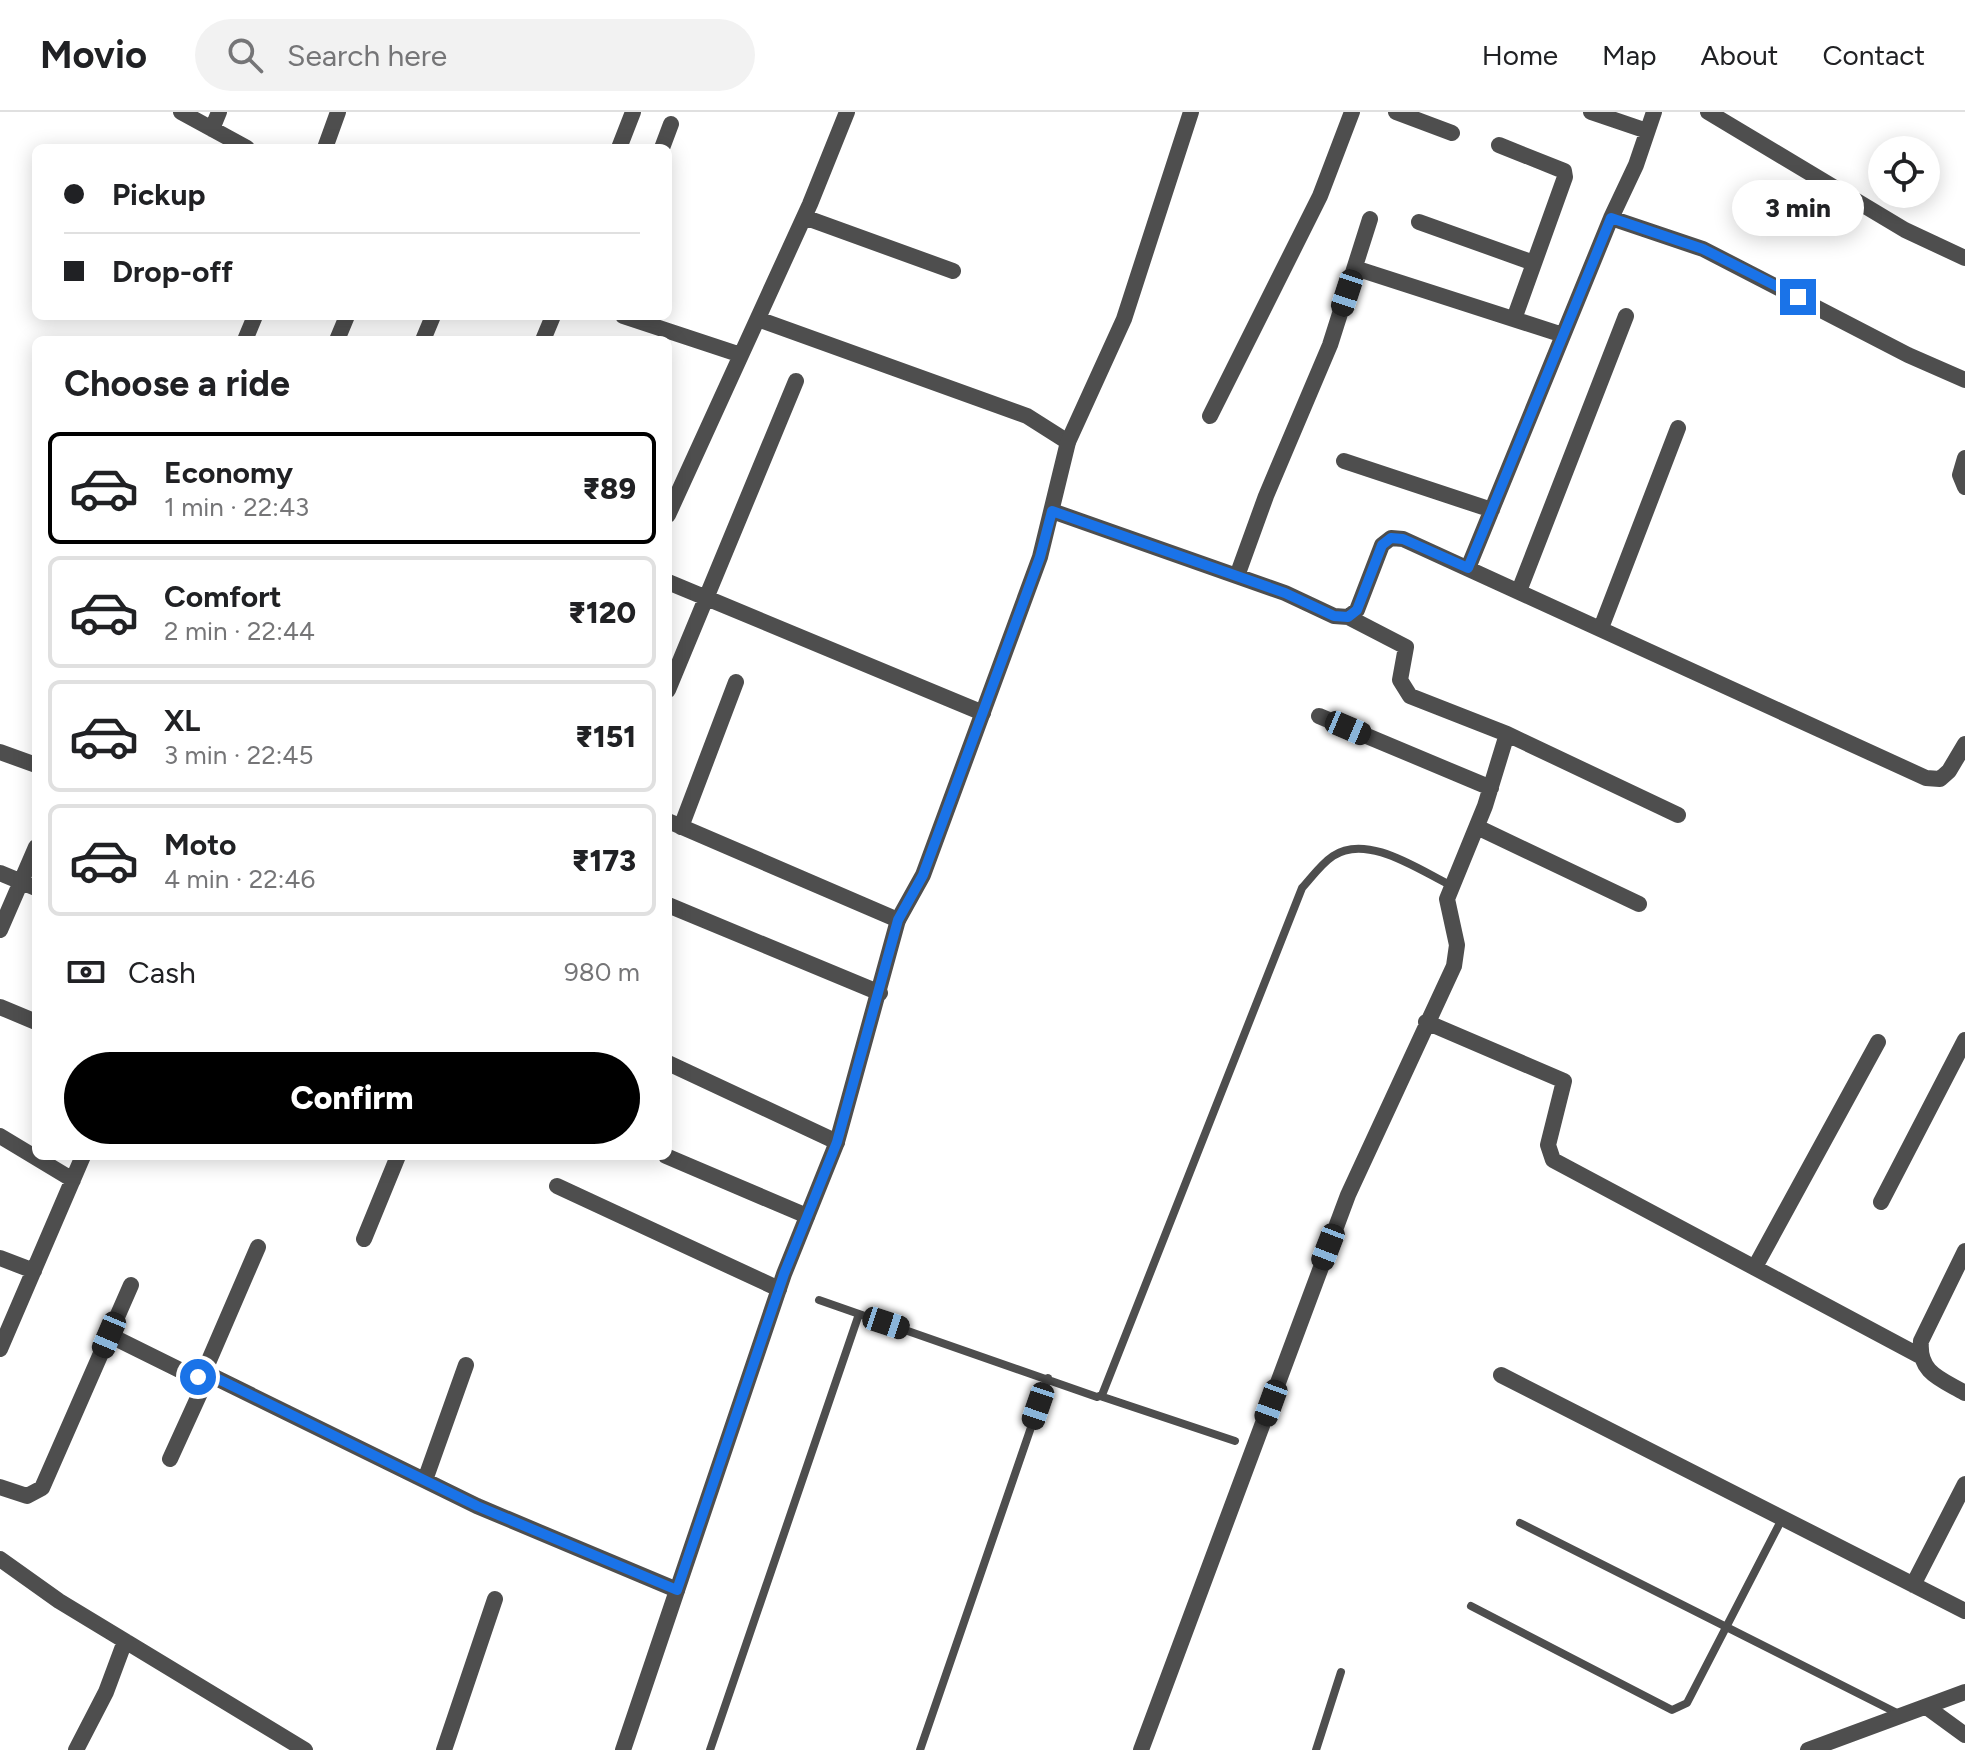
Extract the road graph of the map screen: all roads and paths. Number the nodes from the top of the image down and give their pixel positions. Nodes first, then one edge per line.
1 (181, 112) edge
2 (219, 112) edge
3 (338, 112) edge
4 (633, 112) edge
5 (847, 112) edge
6 (1191, 112) edge
7 (1352, 112) edge
8 (1396, 112) edge
9 (1591, 112) edge
10 (1654, 112) edge
11 (1708, 112) edge
12 (671, 124) dead end
13 (212, 129) junction
14 (1647, 131) junction
15 (1452, 133) dead end
16 (240, 144) edge
17 (326, 144) edge
18 (621, 144) edge
19 (664, 144) edge
20 (1499, 145) dead end
21 (804, 217) junction
22 (1611, 218) junction
23 (1370, 219) dead end
24 (1419, 222) dead end
25 (1965, 258) edge
26 (1534, 263) junction
27 (1355, 268) junction
28 (953, 271) dead end
29 (1626, 316) dead end
30 (758, 319) junction
31 (1514, 319) junction
32 (635, 320) edge
33 (644, 323) junction
34 (1563, 335) junction
35 (639, 336) edge
36 (741, 355) junction
37 (1965, 380) edge
38 (796, 381) dead end
39 (1210, 416) dead end
40 (1678, 428) dead end
41 (1068, 442) junction
42 (1965, 458) edge
43 (1344, 461) dead end
44 (1965, 487) edge
45 (672, 506) edge
46 (1492, 510) junction
47 (1052, 511) junction
48 (1468, 568) junction
49 (1237, 576) junction
50 (672, 584) edge
51 (1519, 591) junction
52 (706, 598) junction
53 (1348, 617) junction
54 (1601, 628) junction
55 (672, 680) edge
56 (736, 682) dead end
57 (983, 713) junction
58 (1319, 716) dead end
59 (1507, 734) junction
60 (1965, 744) edge
61 (0, 752) edge
62 (32, 764) edge
63 (1491, 788) junction
64 (1678, 815) dead end
65 (674, 824) edge
66 (1477, 827) junction
67 (0, 873) edge
68 (1450, 885) junction
69 (29, 886) edge
70 (1639, 904) dead end
71 (672, 907) edge
72 (898, 920) junction
73 (0, 930) edge
74 (880, 993) junction
75 (0, 1007) edge
76 (32, 1020) edge
77 (1426, 1022) junction
78 (1965, 1040) edge
79 (1878, 1042) dead end
80 (672, 1065) edge
81 (0, 1136) edge
82 (837, 1142) junction
83 (32, 1155) edge
84 (672, 1159) edge
85 (40, 1160) edge
86 (81, 1160) edge
87 (396, 1160) edge
88 (73, 1180) junction
89 (557, 1186) dead end
90 (1881, 1202) dead end
91 (807, 1216) junction
92 (364, 1239) dead end
93 (258, 1247) dead end
94 (1965, 1251) edge
95 (0, 1258) edge
96 (1755, 1267) junction
97 (34, 1271) junction
98 (131, 1285) dead end
99 (779, 1289) junction
100 (819, 1300) dead end
101 (859, 1314) junction
102 (109, 1335) junction
103 (0, 1349) edge
104 (1920, 1356) junction
105 (466, 1365) dead end
106 (1501, 1375) dead end
107 (202, 1376) junction
108 (1048, 1378) junction
109 (1965, 1393) edge
110 (1100, 1396) junction
111 (1235, 1441) dead end
112 (170, 1459) dead end
113 (425, 1480) junction
114 (1965, 1484) edge
115 (0, 1487) edge
116 (1782, 1518) junction
117 (1520, 1523) dead end
118 (0, 1559) edge
119 (1913, 1585) junction
120 (677, 1590) junction
121 (495, 1599) dead end
122 (1471, 1606) dead end
123 (1965, 1611) edge
124 (1726, 1627) junction
125 (125, 1641) junction
126 (1341, 1672) dead end
127 (1965, 1692) edge
128 (1928, 1708) junction
129 (1903, 1716) junction
130 (1965, 1735) edge
131 (1814, 1749) edge
132 (76, 1750) edge
133 (305, 1750) edge
134 (444, 1750) edge
135 (623, 1750) edge
136 (710, 1750) edge
137 (920, 1750) edge
138 (1141, 1750) edge
139 (1316, 1750) edge

1 - 13 street
2 - 13 street
3 - 17 street
4 - 18 street
5 - 21 street
6 - 41 street
7 - 39 street
8 - 15 street
9 - 14 street
10 - 14 street
11 - 25 street
12 - 19 street
13 - 16 street
14 - 22 street
20 - 26 street
21 - 28 street
21 - 30 street
22 - 34 street
22 - 37 street
23 - 27 street
24 - 26 street
26 - 31 street
27 - 31 street
27 - 49 street
29 - 51 street
30 - 36 street
30 - 41 street
31 - 34 street
32 - 33 street
33 - 35 street
33 - 36 street
34 - 46 street
36 - 45 street
38 - 52 street
40 - 54 street
41 - 47 street
42 - 44 street
43 - 46 street
46 - 48 street
47 - 49 street
47 - 57 street
48 - 51 street
48 - 53 street
49 - 53 street
50 - 52 street
51 - 54 street
52 - 55 street
52 - 57 street
53 - 59 street
54 - 60 street
56 - 65 street
57 - 72 street
58 - 63 street
59 - 63 street
59 - 64 street
61 - 62 street
63 - 66 street
65 - 72 street
66 - 68 street
66 - 70 street
67 - 69 street
68 - 77 street
68 - 110 lane
69 - 73 street
71 - 74 street
72 - 74 street
74 - 82 street
75 - 76 street
77 - 96 street
77 - 138 street
78 - 90 street
79 - 96 street
80 - 82 street
81 - 83 street
82 - 91 street
84 - 91 street
85 - 88 street
86 - 88 street
87 - 92 street
88 - 97 street
89 - 99 street
91 - 99 street
93 - 107 street
94 - 104 street
95 - 97 street
96 - 104 street
97 - 103 street
98 - 102 street
99 - 120 street
100 - 101 lane
101 - 108 lane
101 - 136 lane
102 - 107 street
102 - 115 street
104 - 109 street
105 - 113 street
106 - 116 street
107 - 112 street
107 - 113 street
108 - 110 lane
108 - 137 lane
110 - 111 lane
113 - 120 street
114 - 119 street
116 - 119 street
116 - 124 lane
117 - 124 lane
118 - 125 street
119 - 123 street
120 - 135 street
121 - 134 street
122 - 124 lane
124 - 129 lane
125 - 132 street
125 - 133 street
126 - 139 lane
127 - 128 street
128 - 129 street
128 - 130 street
129 - 131 street

